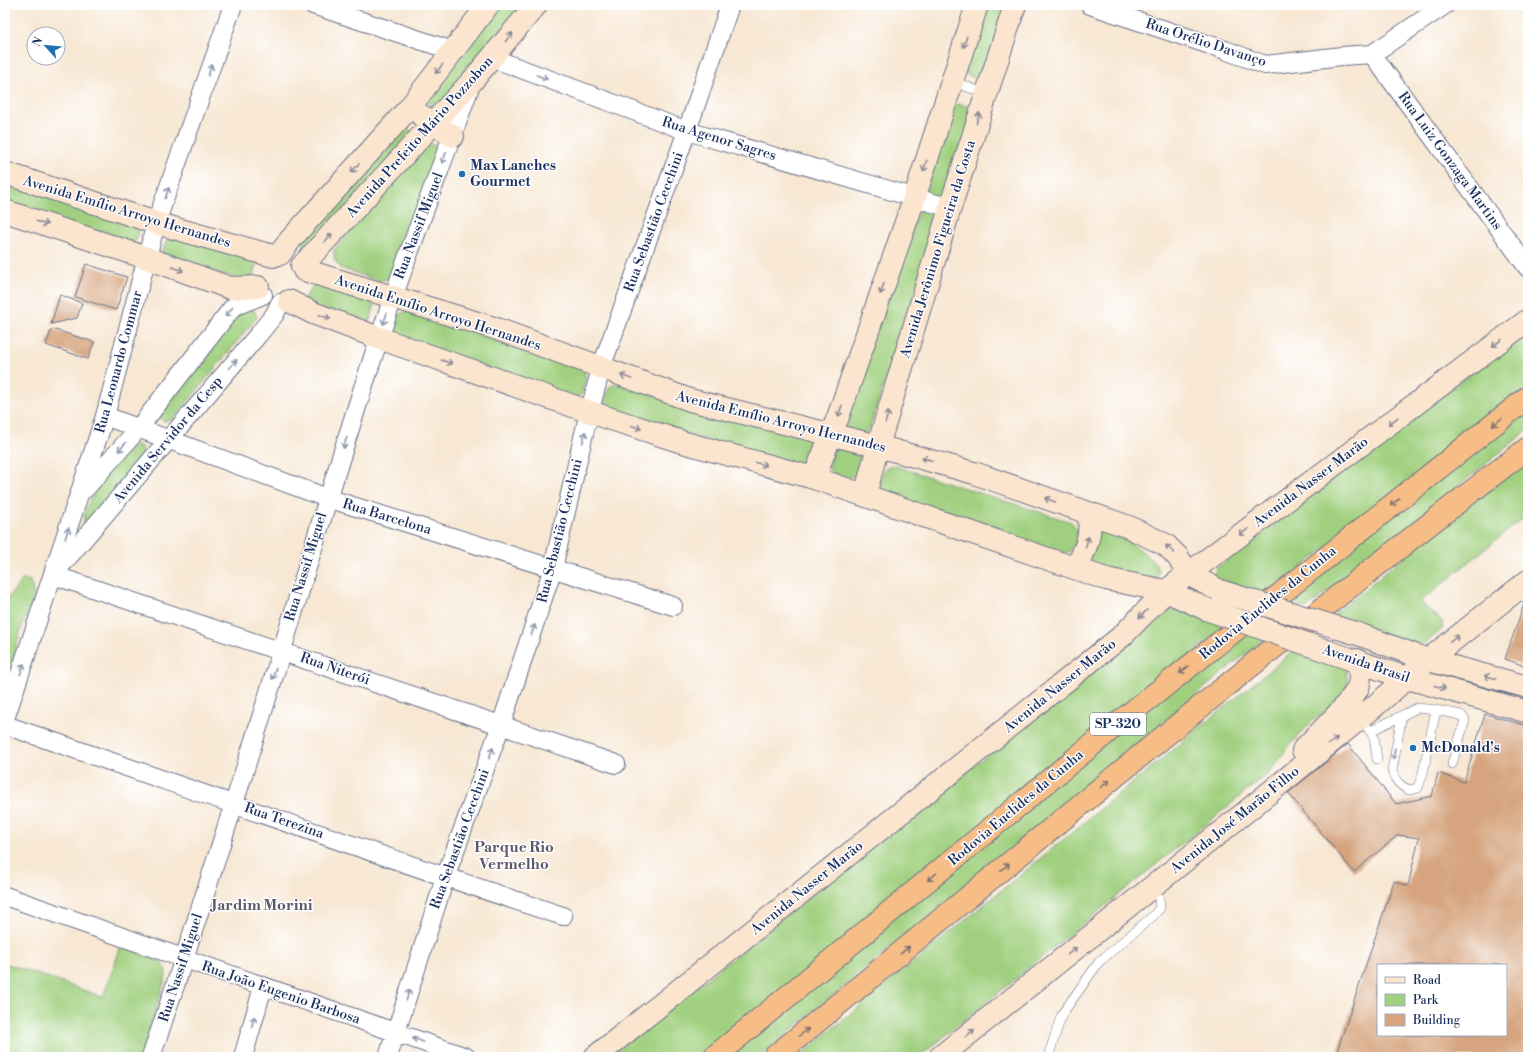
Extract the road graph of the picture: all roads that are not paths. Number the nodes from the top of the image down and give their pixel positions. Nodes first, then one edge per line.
1 (233, 5) edge
2 (312, 5) edge
3 (488, 5) edge
4 (536, 5) edge
5 (730, 5) edge
6 (977, 5) edge
7 (1015, 5) edge
8 (1090, 5) edge
9 (1445, 5) edge
10 (453, 51) junction
11 (1372, 54) junction
12 (492, 58) junction
13 (472, 81) junction
14 (952, 81) junction
15 (986, 94) junction
16 (410, 106) junction
17 (433, 124) junction
18 (687, 131) junction
19 (452, 136) junction
20 (5, 173) edge
21 (914, 196) junction
22 (950, 208) junction
23 (5, 211) edge
24 (156, 223) junction
25 (276, 255) junction
26 (147, 258) junction
27 (303, 268) junction
28 (1528, 268) edge
29 (273, 297) junction
30 (393, 297) junction
31 (1528, 320) edge
32 (379, 338) junction
33 (601, 368) junction
34 (1528, 398) edge
35 (590, 412) junction
36 (105, 416) junction
37 (138, 429) junction
38 (830, 434) junction
39 (168, 440) junction
40 (878, 446) junction
41 (1528, 448) edge
42 (814, 478) junction
43 (80, 494) junction
44 (865, 495) junction
45 (327, 498) junction
46 (1088, 513) junction
47 (553, 568) junction
48 (1075, 568) junction
49 (1188, 574) junction
50 (53, 575) junction
51 (1166, 591) junction
52 (1523, 591) edge
53 (673, 606) dead end
54 (282, 651) junction
55 (1353, 660) junction
56 (1428, 660) junction
57 (1407, 678) junction
58 (1528, 687) edge
59 (1526, 705) edge
60 (1436, 710) junction
61 (1402, 715) junction
62 (5, 720) edge
63 (5, 725) edge
64 (501, 725) junction
65 (1365, 725) junction
66 (1377, 760) dead end
67 (616, 764) dead end
68 (1452, 764) dead end
69 (234, 803) junction
70 (1248, 810) junction
71 (445, 878) junction
72 (1152, 887) junction
73 (5, 896) edge
74 (563, 916) dead end
75 (184, 959) junction
76 (263, 987) junction
77 (396, 1032) junction
78 (151, 1057) edge
79 (243, 1057) edge
80 (388, 1057) edge
81 (466, 1057) edge
82 (595, 1057) edge
83 (714, 1057) edge
84 (774, 1057) edge
85 (940, 1057) edge
86 (1048, 1057) edge

24 -> 1 street, Rua Leonardo Commar
2 - 10 street
3 - 10 main road, Avenida Prefeito Mário Pozzobon
12 -> 4 main road, Avenida Prefeito Mário Pozzobon
5 - 18 street, Rua Sebastião Cecchini
6 -> 14 main road
7 - 15 main road, Avenida Jerônimo Figueira da Costa
8 - 11 street, Rua Orélio Davanço
9 - 11 street
10 -> 16 main road, Avenida Prefeito Mário Pozzobon
11 - 28 street, Rua Luiz Gonzaga Martins
12 - 13 main road, Avenida Prefeito Mário Pozzobon
12 -> 18 street, Rua Agenor Sagres
13 - 17 main road, Avenida Prefeito Mário Pozzobon
13 - 19 street, Rua Nassif Miguel
14 - 15 lane
14 -> 21 main road
22 -> 15 main road, Avenida Jerônimo Figueira da Costa
16 - 17 main road
16 -> 25 main road, Avenida Prefeito Mário Pozzobon
17 - 19 main road
27 -> 17 main road, Avenida Prefeito Mário Pozzobon
18 - 21 street, Rua Agenor Sagres
18 - 33 street, Rua Sebastião Cecchini
19 -> 30 street, Rua Nassif Miguel
20 - 24 main road, Avenida Emílio Arroyo Hernandes
21 - 22 street, Rua Agenor Sagres
21 -> 38 main road
40 -> 22 main road, Avenida Jerônimo Figueira da Costa
23 -> 26 main road
24 - 25 main road, Avenida Emílio Arroyo Hernandes
24 - 26 street, Rua Leonardo Commar
25 - 27 main road, Avenida Emílio Arroyo Hernandes
25 - 29 main road
26 -> 29 main road
26 - 36 street, Rua Leonardo Commar
27 - 29 main road
27 - 30 main road, Avenida Emílio Arroyo Hernandes
29 -> 32 main road
29 -> 37 street
39 -> 29 street, Avenida Servidor da Cesp
30 -> 32 street, Rua Nassif Miguel
30 - 33 main road, Avenida Emílio Arroyo Hernandes
31 -> 49 main road, Avenida Nasser Marão
32 -> 35 main road
32 -> 45 street, Rua Nassif Miguel
33 - 35 street, Rua Sebastião Cecchini
38 -> 33 main road, Avenida Emílio Arroyo Hernandes
34 -> 83 highway, Rodovia Euclides da Cunha / SP-320
35 -> 42 main road
47 -> 35 street, Rua Sebastião Cecchini
36 - 37 street, Rua Barcelona
36 - 43 street, Rua Leonardo Commar
37 - 39 street, Rua Barcelona
37 -> 43 street
38 - 40 main road, Avenida Emílio Arroyo Hernandes
38 - 42 main road
39 - 45 street, Rua Barcelona
39 - 50 street, Avenida Servidor da Cesp
40 - 44 main road, Avenida Jerônimo Figueira da Costa
46 -> 40 main road, Avenida Emílio Arroyo Hernandes
84 -> 41 highway, SP-320
42 - 44 main road
50 -> 43 street, Rua Leonardo Commar
44 - 48 main road
45 - 47 street, Rua Barcelona
45 - 54 street, Rua Nassif Miguel
48 -> 46 main road
49 -> 46 main road, Avenida Emílio Arroyo Hernandes
47 - 53 street, Rua Barcelona
64 -> 47 street, Rua Sebastião Cecchini
48 - 51 main road
49 - 51 main road, Avenida Nasser Marão
49 - 56 main road, Avenida Brasil, bridge
50 - 54 street, Rua Niterói
62 -> 50 street, Rua Leonardo Commar
51 - 55 main road, Avenida Brasil, bridge
51 -> 82 main road, Avenida Nasser Marão
56 -> 52 main road, Avenida José Marão Filho
54 - 64 street, Rua Niterói
54 -> 69 street, Rua Nassif Miguel
55 - 57 main road, Avenida Brasil
55 - 70 main road
56 - 57 main road, Avenida José Marão Filho
58 -> 56 main road, Avenida Brasil
57 -> 59 main road, Avenida Brasil
57 - 65 main road, Avenida José Marão Filho
60 - 61 lane
61 -> 60 lane
60 - 68 lane
61 - 65 lane
63 - 69 street, Rua Terezina
64 - 67 street, Rua Niterói
71 -> 64 street, Rua Sebastião Cecchini
65 - 66 lane
70 -> 65 main road, Avenida José Marão Filho
69 - 71 street, Rua Terezina
69 - 75 street, Rua Nassif Miguel
70 - 72 main road, Avenida José Marão Filho
71 - 74 street, Rua Terezina
77 -> 71 street, Rua Sebastião Cecchini
85 -> 72 main road, Avenida José Marão Filho
72 - 86 lane
73 - 75 street, Rua João Eugenio Barbosa
75 - 76 street, Rua João Eugenio Barbosa
75 - 78 street, Rua Nassif Miguel
76 - 77 street, Rua João Eugenio Barbosa
79 -> 76 street
77 - 80 street, Rua Sebastião Cecchini
81 -> 77 street, Rua João Eugenio Barbosa

